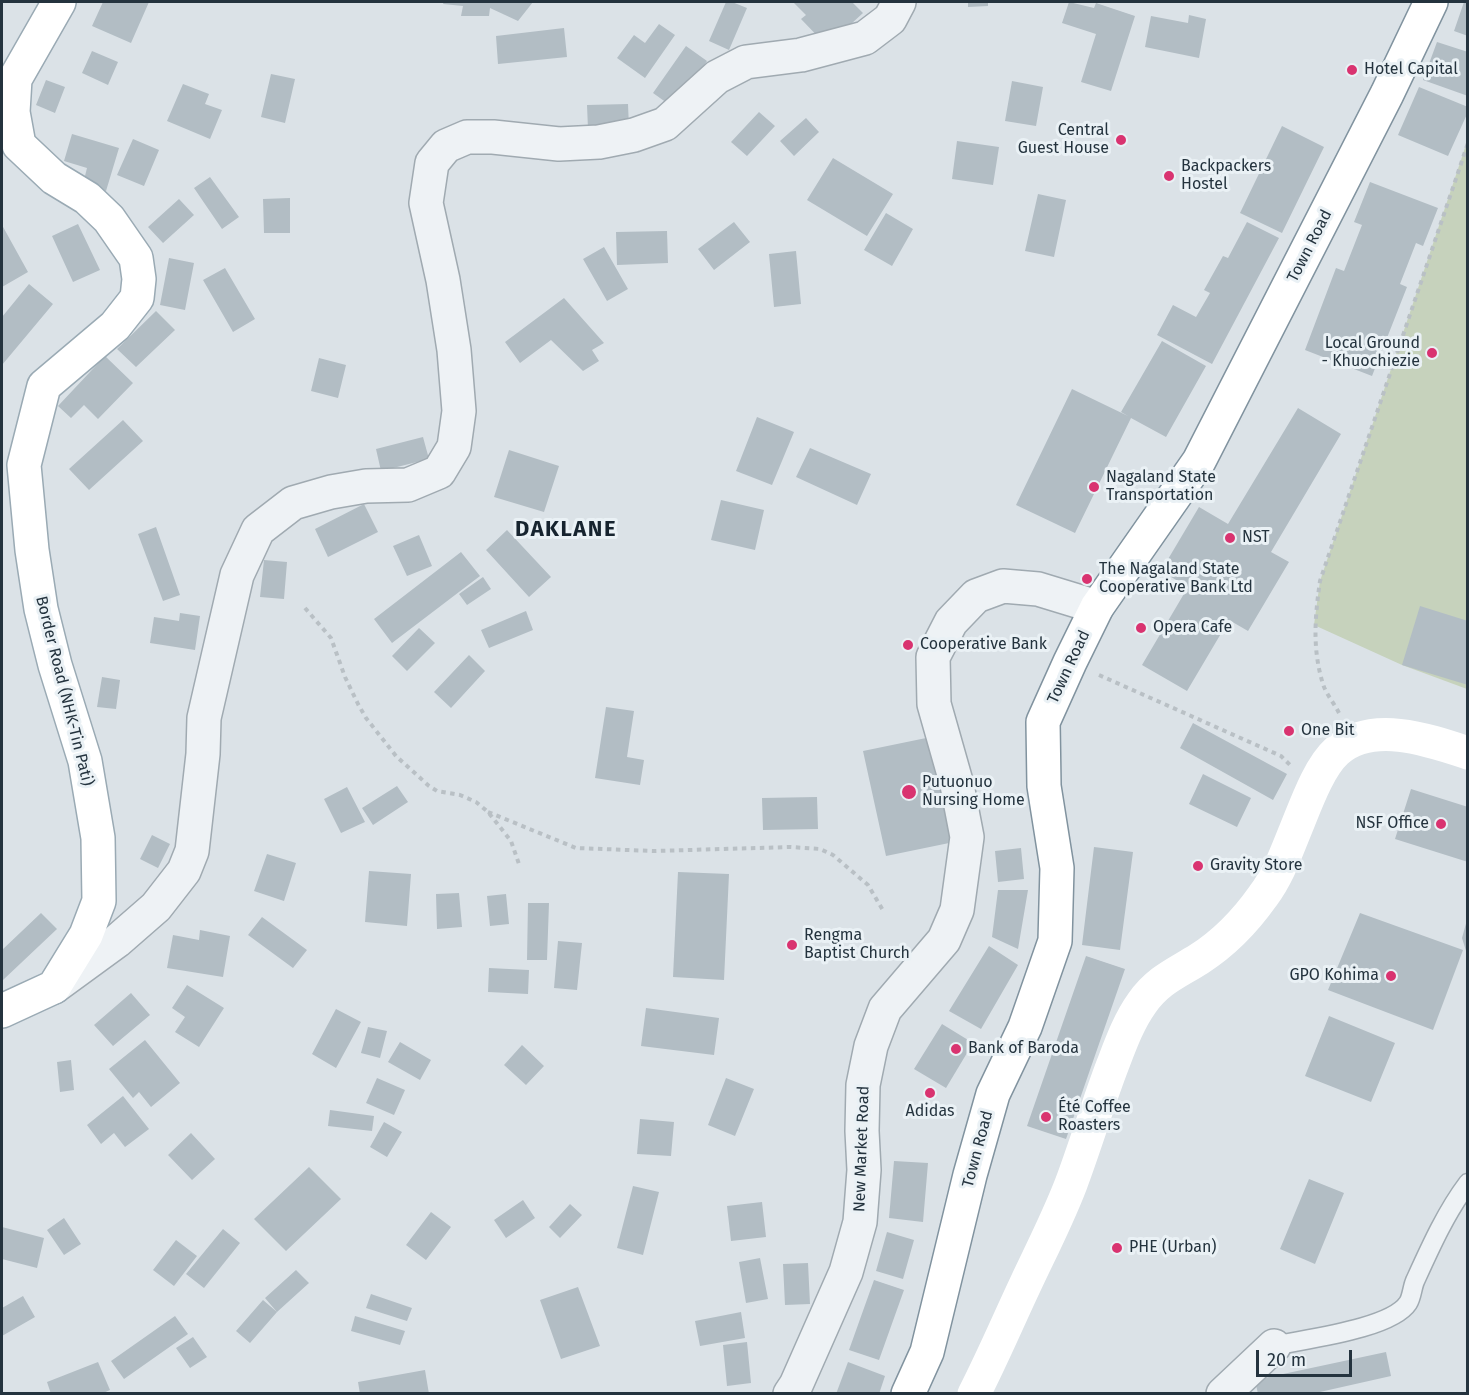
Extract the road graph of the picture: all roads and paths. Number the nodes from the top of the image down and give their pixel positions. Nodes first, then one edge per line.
1 (59, 2) edge
2 (899, 2) edge
3 (1431, 2) edge
4 (1467, 143) edge
5 (1097, 607) junction
6 (305, 608) dead end
7 (1070, 662) junction
8 (1356, 741) junction
9 (1467, 753) edge
10 (1313, 789) junction
11 (488, 812) junction
12 (519, 864) dead end
13 (884, 912) dead end
14 (54, 987) junction
15 (2, 1011) edge
16 (1467, 1184) edge
17 (1274, 1346) joint
18 (790, 1394) edge
19 (908, 1394) edge
20 (974, 1394) edge
21 (1222, 1394) edge

1 - 14 main road, Border Road (NHK-Tin Pati)
2 - 14 street
3 - 5 main road, Town Road
4 - 8 path
5 - 7 main road, Town Road
5 - 18 street, New Market Road
6 - 11 path
7 - 10 path
7 - 19 main road, Town Road
8 - 9 main road
8 - 10 main road
10 - 20 main road
11 - 12 path
11 - 13 path
14 - 15 main road
16 - 17 lane
17 - 21 street

